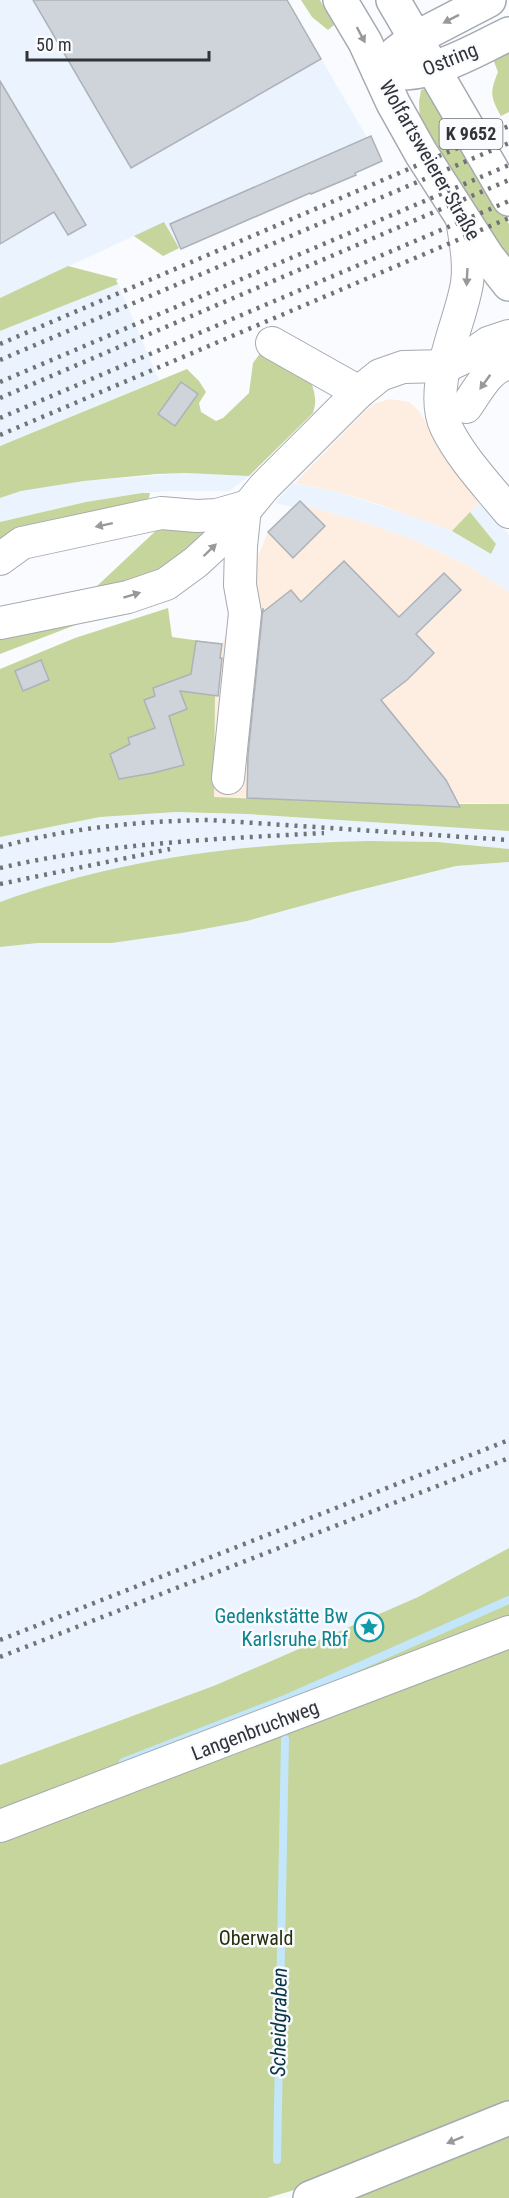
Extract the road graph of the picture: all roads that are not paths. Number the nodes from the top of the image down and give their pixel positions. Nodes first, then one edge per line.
1 (340, 0) edge
2 (393, 0) edge
3 (489, 0) edge
4 (509, 34) edge
5 (414, 39) junction
6 (432, 69) junction
7 (379, 72) junction
8 (509, 199) edge
9 (462, 219) junction
10 (509, 284) edge
11 (509, 336) edge
12 (272, 343) dead end
13 (509, 364) edge
14 (446, 366) junction
15 (359, 392) junction
16 (466, 407) dead end
17 (245, 507) junction
18 (509, 512) edge
19 (0, 559) edge
20 (0, 623) edge
21 (228, 778) dead end
22 (509, 1632) edge
23 (0, 1826) edge
24 (509, 2118) edge
25 (309, 2198) edge

1 -> 7 main road, Wolfartsweierer Straße
2 - 5 main road
3 -> 5 main road, Ostring
4 - 6 main road, Ostring
5 - 6 main road, K 9652
5 - 7 main road, Ostring
6 - 7 main road, Ostring
6 - 8 main road, K 9652
7 - 9 main road, Wolfartsweierer Straße / K 9652
9 - 10 main road, Wolfartsweierer Straße / K 9652
9 -> 14 street
11 - 14 street
12 - 15 street
13 -> 16 street
14 - 15 street
14 - 18 street
15 - 17 street
17 -> 19 street
20 -> 17 street
17 - 21 street
22 - 23 street, Langenbruchweg
24 -> 25 main road

